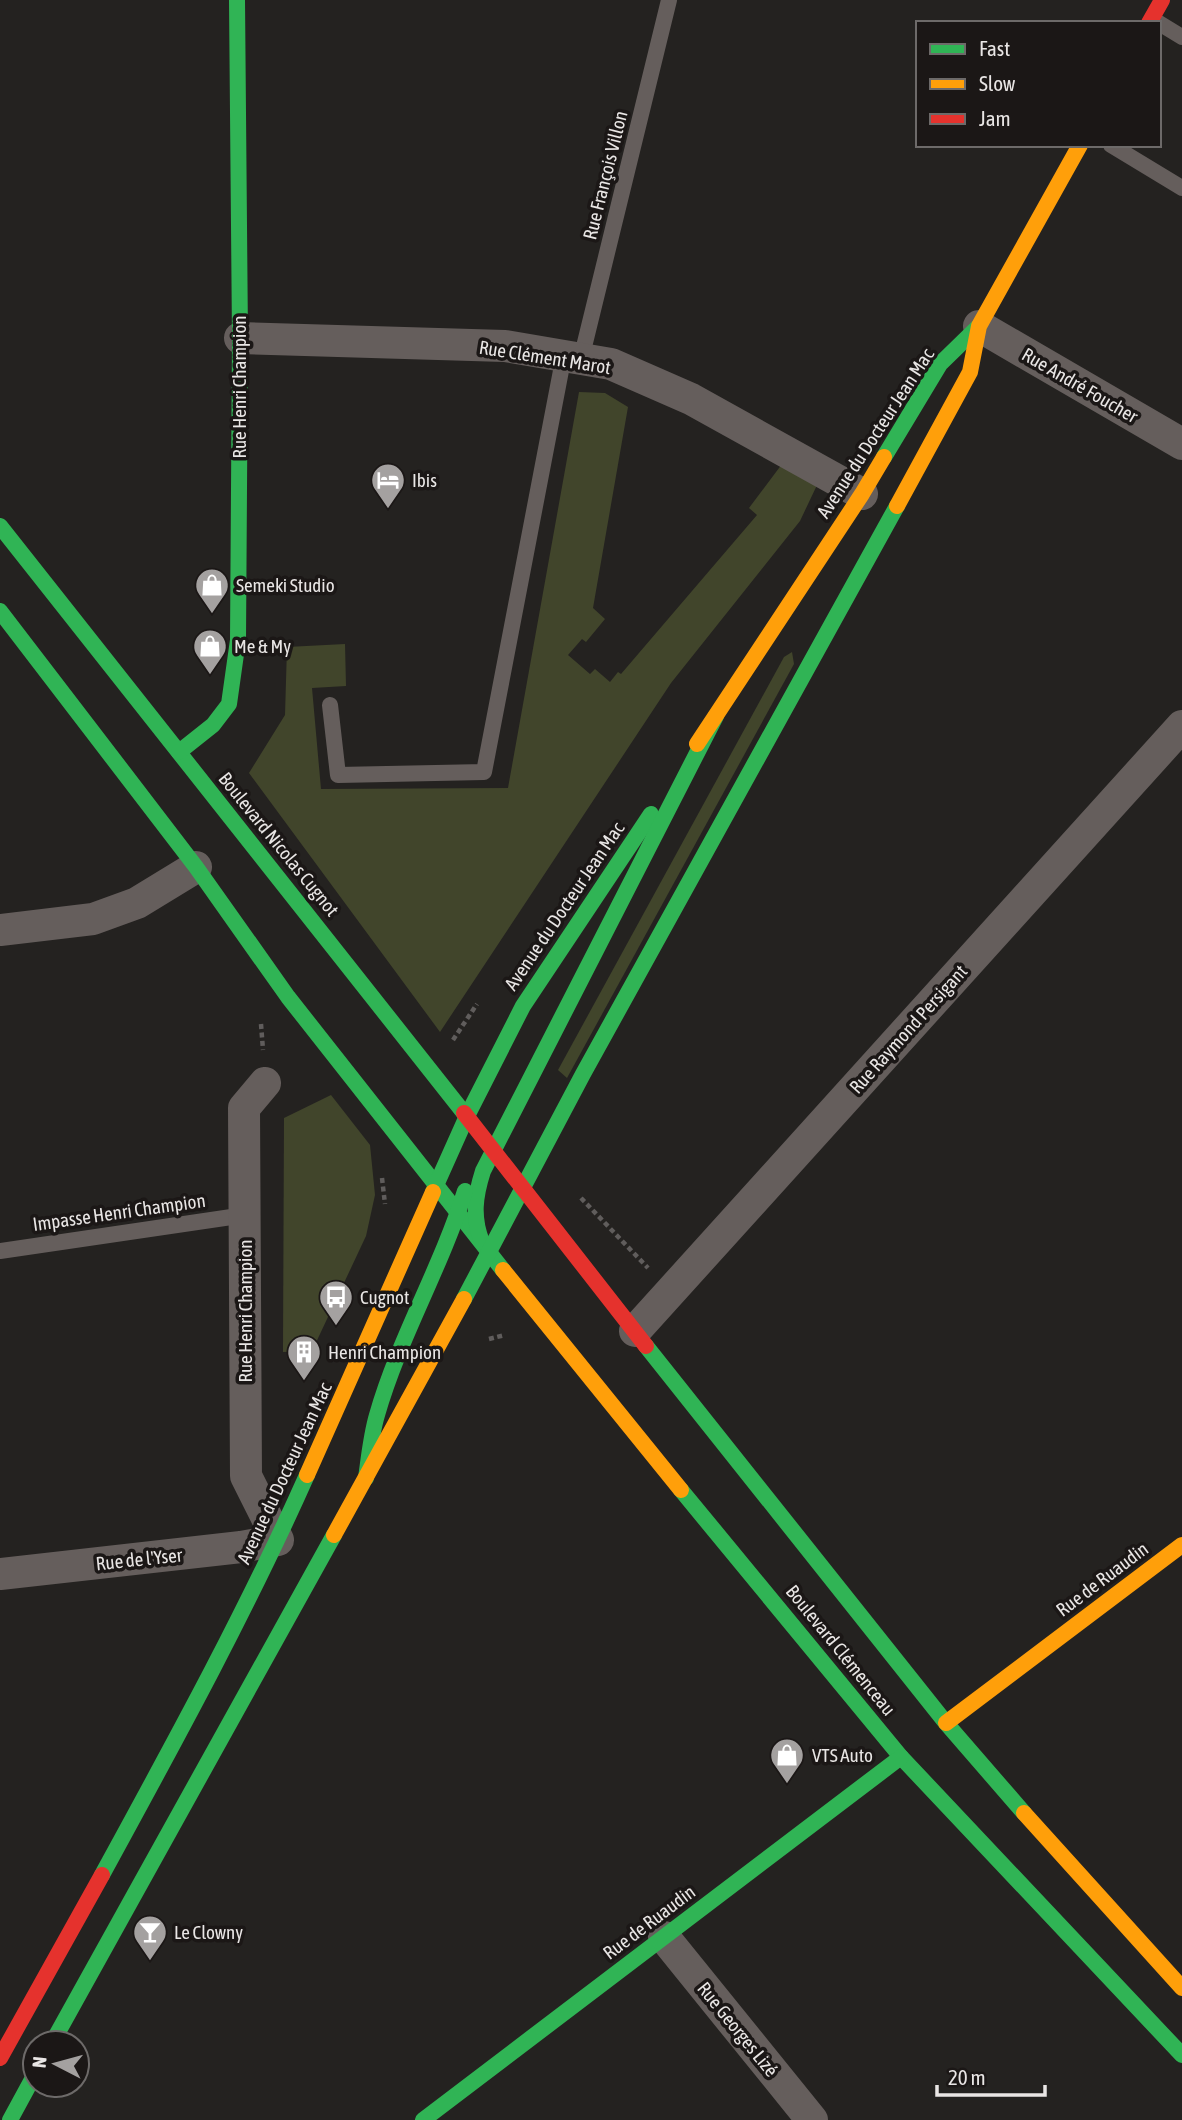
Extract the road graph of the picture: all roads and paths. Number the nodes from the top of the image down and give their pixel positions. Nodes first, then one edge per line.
1 (237, 0) edge
2 (669, 0) edge
3 (1162, 0) edge
4 (1154, 21) edge
5 (1161, 26) edge
6 (1182, 37) edge
7 (1079, 147) edge
8 (1114, 147) edge
9 (1182, 188) edge
10 (979, 326) junction
11 (240, 338) junction
12 (573, 357) junction
13 (1182, 444) edge
14 (862, 494) junction
15 (0, 526) edge
16 (0, 611) edge
17 (330, 705) dead end
18 (716, 716) junction
19 (1182, 726) edge
20 (179, 752) junction
21 (196, 867) junction
22 (0, 930) edge
23 (265, 1083) dead end
24 (469, 1118) junction
25 (494, 1150) junction
26 (436, 1184) junction
27 (523, 1190) junction
28 (580, 1197) dead end
29 (458, 1213) junction
30 (245, 1214) junction
31 (0, 1251) edge
32 (489, 1253) junction
33 (670, 1291) junction
34 (635, 1331) junction
35 (366, 1478) junction
36 (278, 1539) junction
37 (1182, 1545) edge
38 (0, 1574) edge
39 (946, 1723) junction
40 (901, 1757) junction
41 (664, 1937) junction
42 (1182, 1988) edge
43 (60, 2029) edge
44 (1182, 2055) edge
45 (0, 2058) edge
46 (21, 2099) edge
47 (10, 2120) edge
48 (423, 2120) edge
49 (812, 2120) edge

1 - 11 main road, Rue Henri Champion
2 - 12 lane, Rue François Villon
3 - 4 main road
5 - 6 lane
7 - 10 main road
8 - 9 lane
10 - 13 street, Rue André Foucher
10 - 14 main road, Avenue du Docteur Jean Mac
10 - 27 main road
11 - 12 street, Rue Clément Marot
11 - 20 main road, Rue Henri Champion
12 - 14 street, Rue Clément Marot
12 - 17 lane, Rue François Villon
14 - 18 main road, Avenue du Docteur Jean Mac
15 - 20 main road, Boulevard Nicolas Cugnot
16 - 21 main road
18 - 24 main road, Avenue du Docteur Jean Mac
18 - 25 main road
19 - 33 street, Rue Raymond Persigant
20 - 24 main road, Boulevard Nicolas Cugnot
21 - 22 street
21 - 26 main road
23 - 30 street, Rue Henri Champion
24 - 25 main road, Boulevard Nicolas Cugnot
24 - 26 main road, Avenue du Docteur Jean Mac
24 - 29 main road
25 - 27 main road, Boulevard Nicolas Cugnot
25 - 32 main road
26 - 29 main road
26 - 36 main road, Avenue du Docteur Jean Mac
27 - 32 main road
27 - 34 main road, Boulevard Clémenceau
28 - 33 path
29 - 32 main road
29 - 35 main road
30 - 31 lane, Impasse Henri Champion
30 - 36 street, Rue Henri Champion
32 - 35 main road
32 - 40 main road, Boulevard Clémenceau
33 - 34 street, Rue Raymond Persigant
34 - 39 main road, Boulevard Clémenceau
35 - 43 main road
36 - 38 street, Rue de l'Yser
36 - 45 main road, Avenue du Docteur Jean Mac
37 - 39 main road, Rue de Ruaudin
39 - 42 main road, Boulevard Clémenceau
40 - 41 main road, Rue de Ruaudin
40 - 44 main road, Boulevard Clémenceau
41 - 48 main road, Rue de Ruaudin
41 - 49 street, Rue Georges Lizé
46 - 47 main road

